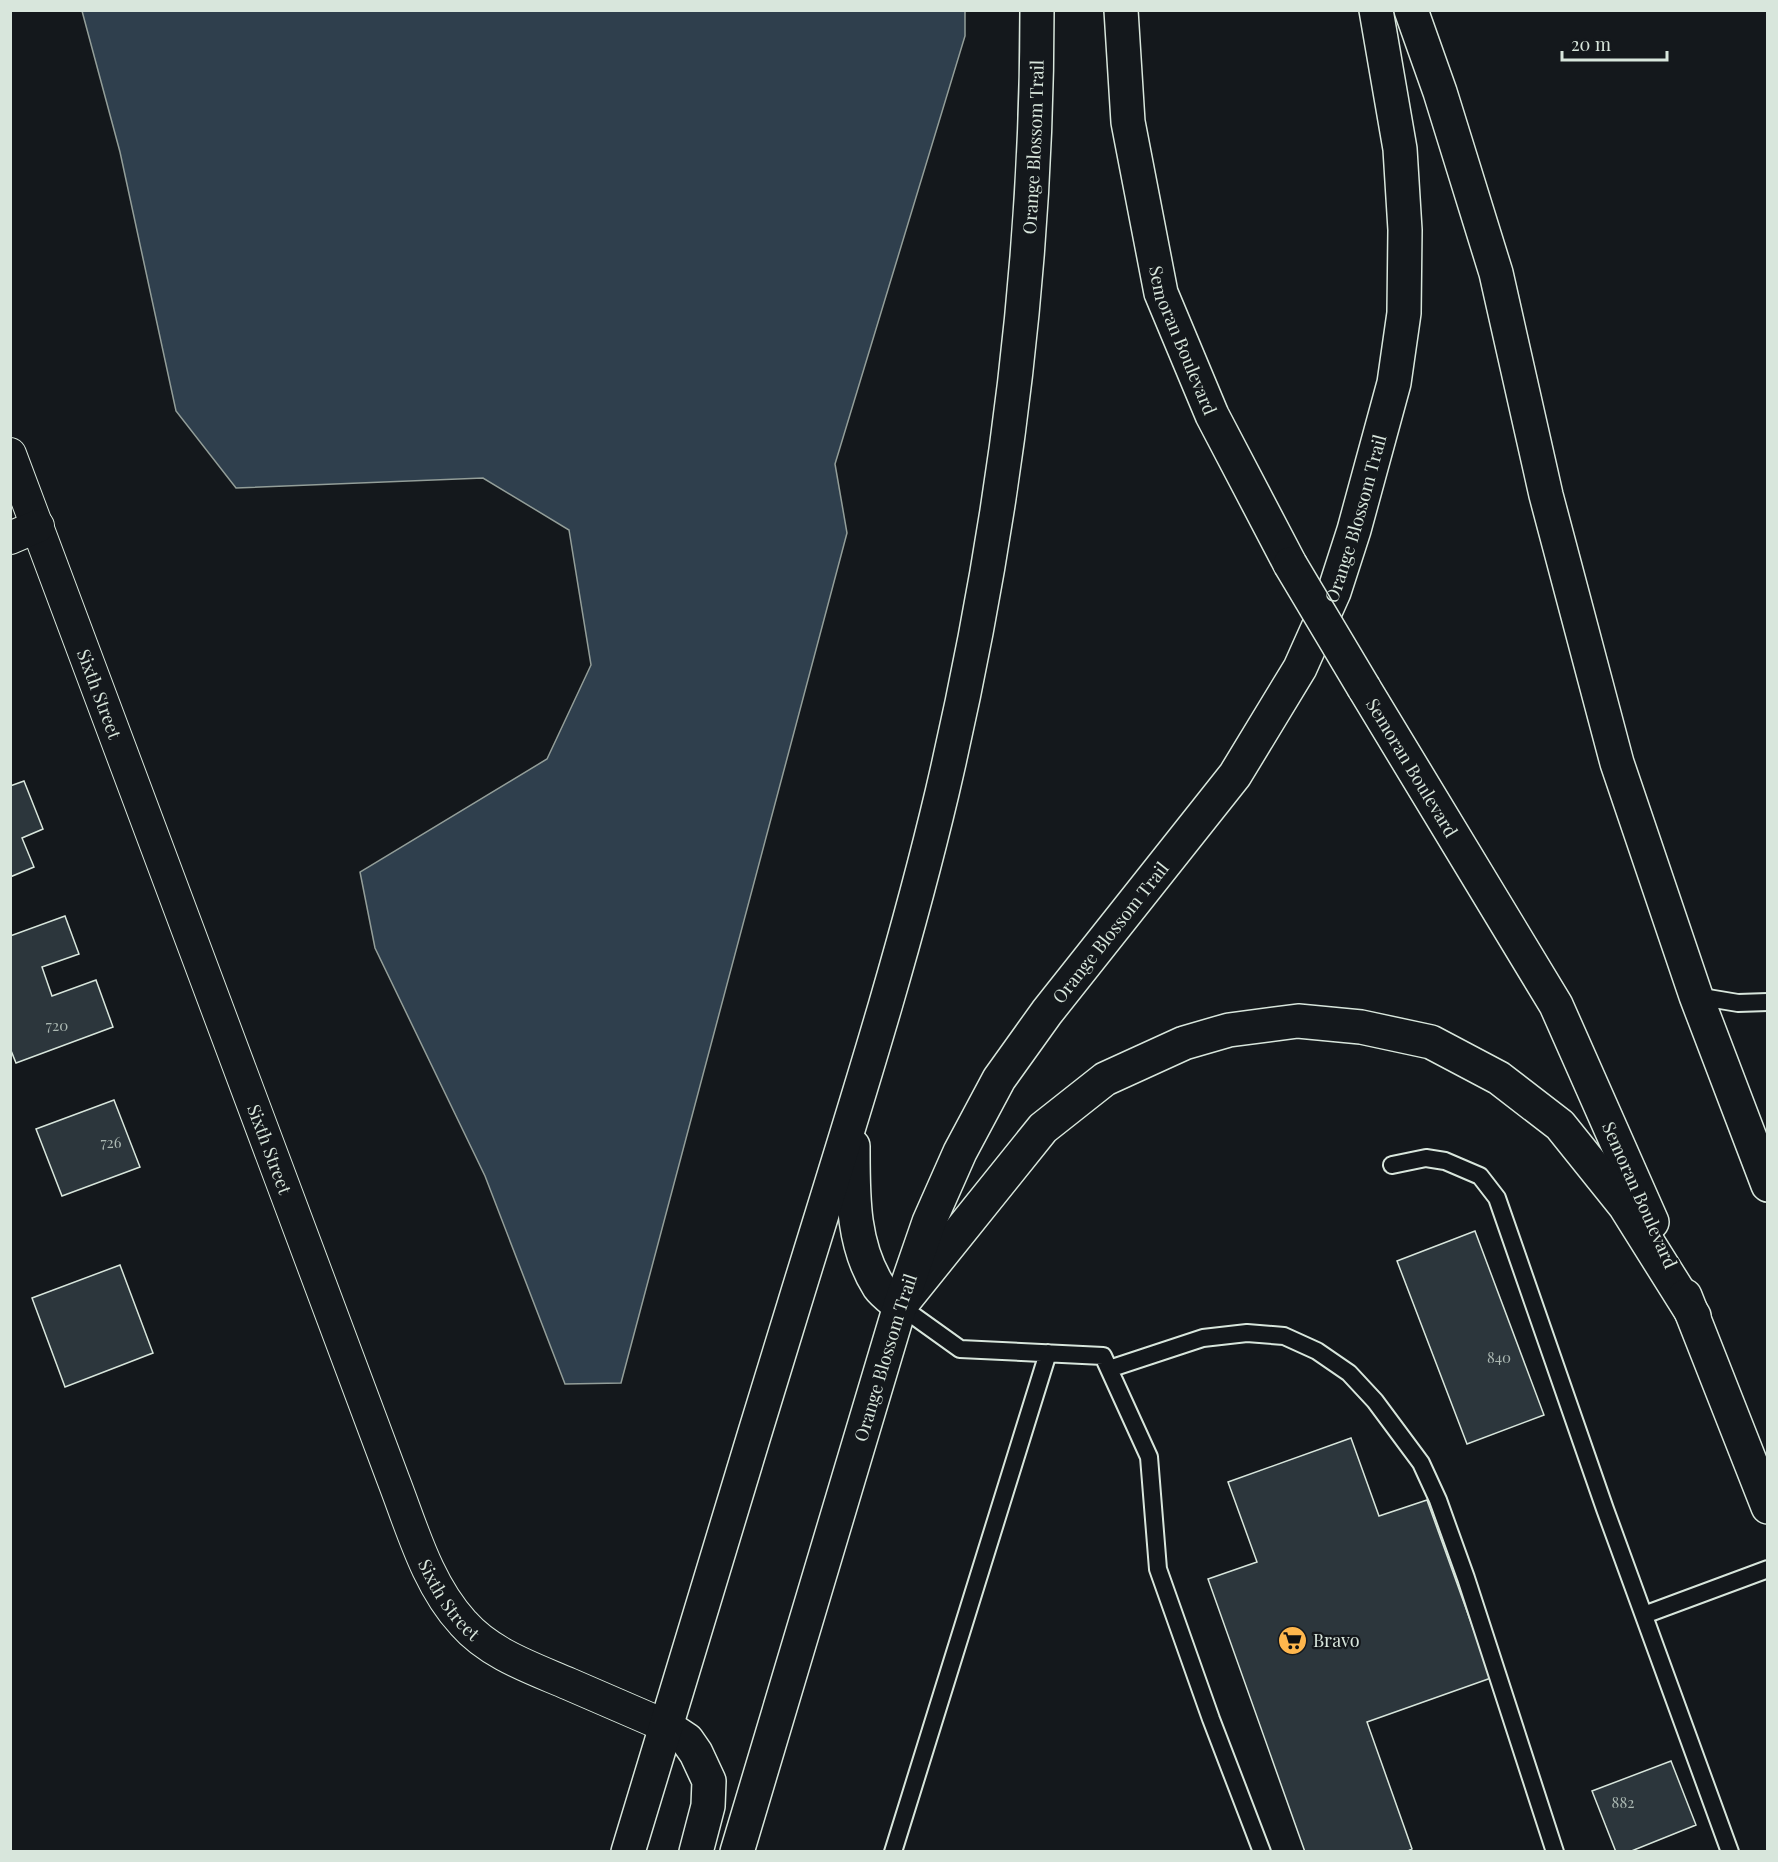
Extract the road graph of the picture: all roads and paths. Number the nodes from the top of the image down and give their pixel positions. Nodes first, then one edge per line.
1 (1037, 10) edge
2 (1121, 10) edge
3 (1376, 10) edge
4 (1411, 10) edge
5 (10, 454) edge
6 (24, 532) edge
7 (1696, 996) junction
8 (1767, 1002) edge
9 (852, 1114) junction
10 (1392, 1165) dead end
11 (1765, 1173) edge
12 (900, 1306) junction
13 (1694, 1316) junction
14 (1048, 1353) junction
15 (1110, 1369) junction
16 (1767, 1507) edge
17 (1767, 1569) edge
18 (1644, 1615) junction
19 (666, 1726) junction
20 (628, 1851) edge
21 (696, 1851) edge
22 (737, 1851) edge
23 (893, 1851) edge
24 (1262, 1851) edge
25 (1555, 1851) edge
26 (1730, 1851) edge

1 - 9 main road, Orange Blossom Trail
2 - 13 main road, Semoran Boulevard, bridge
3 - 12 main road, Orange Blossom Trail
4 - 7 main road
5 - 6 street, Sixth Street
6 - 19 street, Sixth Street
7 - 8 lane
7 - 11 main road
9 - 12 main road
9 - 19 main road, Orange Blossom Trail
10 - 18 lane
12 - 13 main road
12 - 14 lane
12 - 22 main road, Orange Blossom Trail
13 - 16 main road, Semoran Boulevard
14 - 15 lane
14 - 23 lane
15 - 24 lane
15 - 25 lane
17 - 18 lane
18 - 26 lane
19 - 20 main road, Orange Blossom Trail
19 - 21 main road

